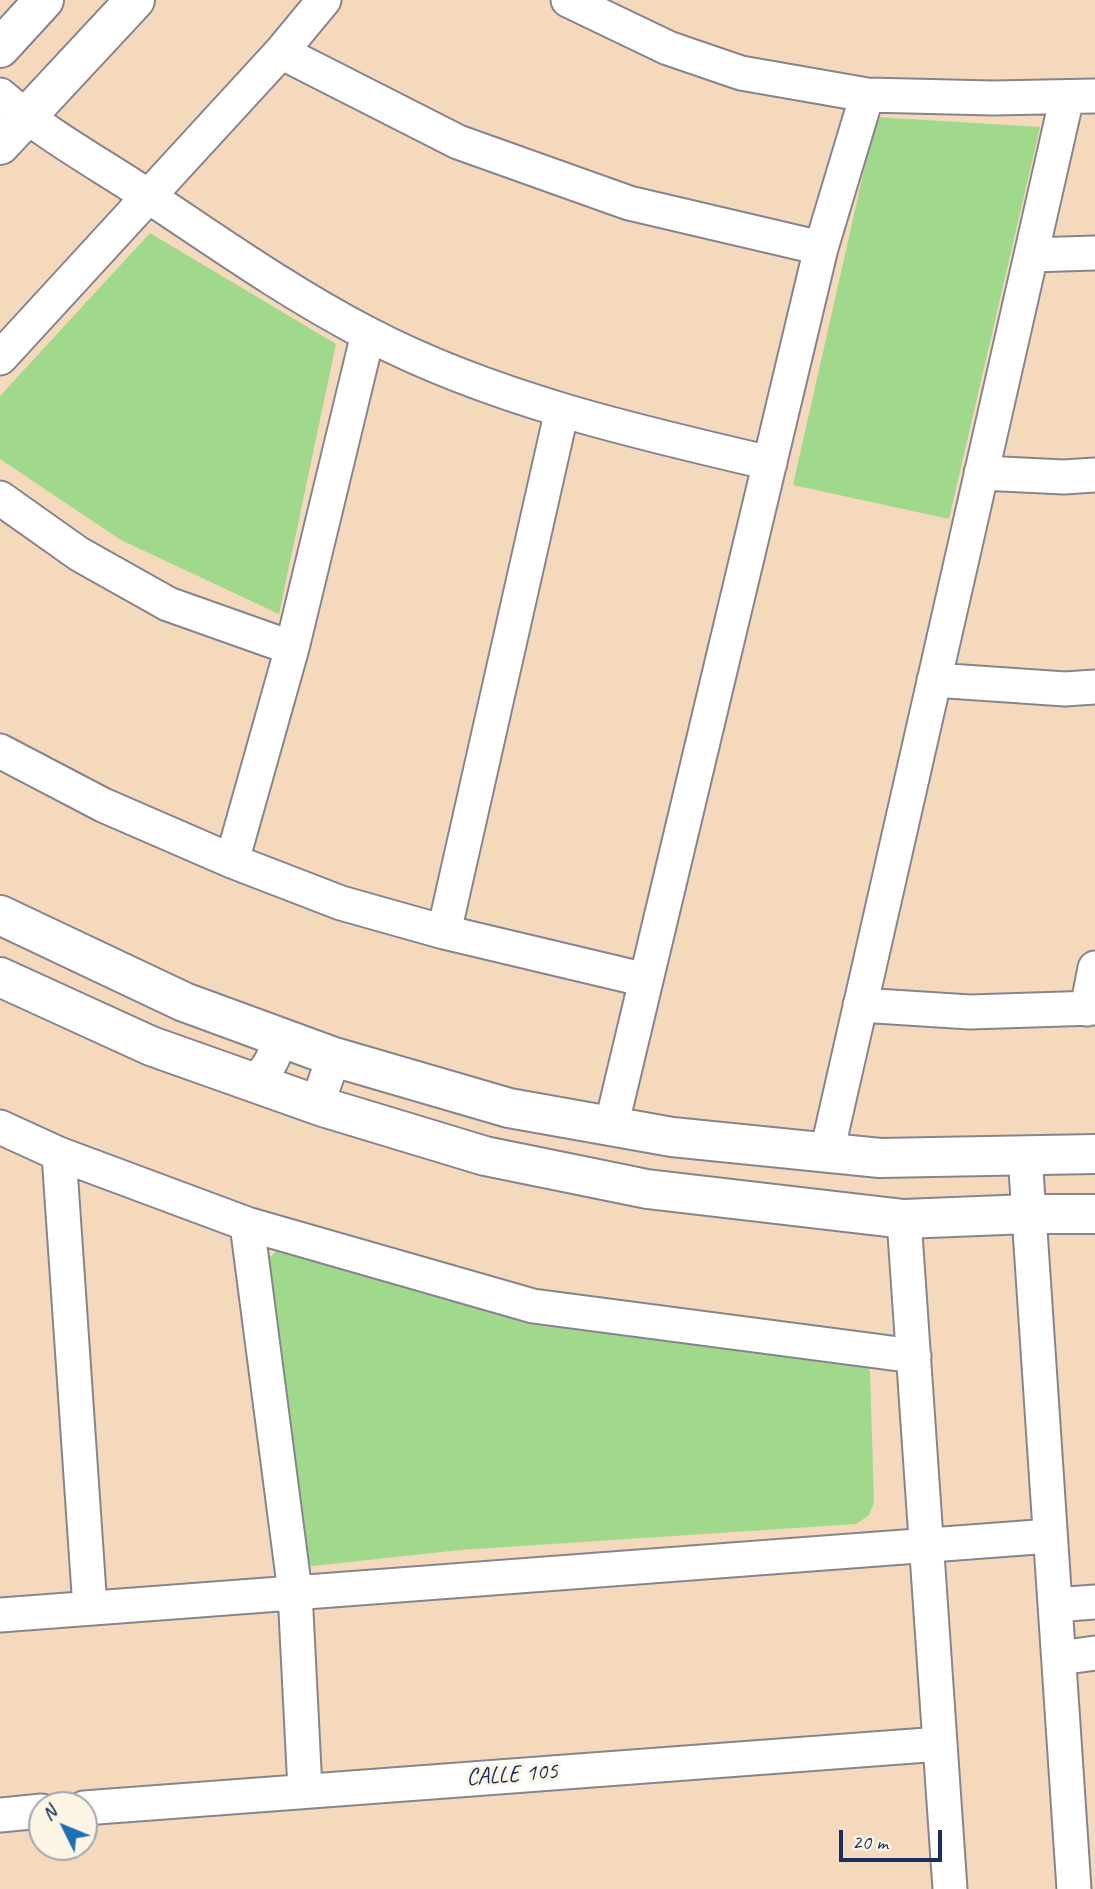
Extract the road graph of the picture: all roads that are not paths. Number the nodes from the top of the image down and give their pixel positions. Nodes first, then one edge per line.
1 (44, 0) edge
2 (135, 0) edge
3 (324, 0) edge
4 (568, 0) edge
5 (0, 48) edge
6 (281, 52) junction
7 (867, 95) junction
8 (1081, 97) edge
9 (13, 106) edge
10 (0, 145) edge
11 (147, 196) junction
12 (821, 248) junction
13 (1095, 253) edge
14 (1031, 255) junction
15 (368, 334) junction
16 (0, 358) edge
17 (562, 410) junction
18 (770, 463) junction
19 (981, 473) junction
20 (1095, 475) edge
21 (0, 498) edge
22 (292, 648) junction
23 (934, 680) junction
24 (1095, 687) edge
25 (0, 751) edge
26 (232, 861) junction
27 (0, 915) edge
28 (444, 932) junction
29 (1095, 968) edge
30 (0, 977) edge
31 (646, 981) junction
32 (860, 1005) junction
33 (1091, 1008) edge
34 (279, 1036) junction
35 (334, 1057) junction
36 (254, 1082) junction
37 (323, 1107) junction
38 (0, 1127) edge
39 (611, 1127) junction
40 (827, 1152) junction
41 (59, 1154) junction
42 (1095, 1154) edge
43 (1025, 1155) junction
44 (1028, 1213) junction
45 (1095, 1214) edge
46 (904, 1219) junction
47 (247, 1224) junction
48 (914, 1356) junction
49 (1050, 1536) junction
50 (927, 1546) junction
51 (295, 1592) junction
52 (1095, 1602) edge
53 (1055, 1605) junction
54 (90, 1608) junction
55 (0, 1615) edge
56 (1095, 1653) edge
57 (1059, 1658) junction
58 (940, 1744) junction
59 (305, 1790) junction
60 (98, 1807) edge
61 (28, 1812) edge
62 (0, 1815) edge
63 (950, 1889) edge
64 (1074, 1889) edge

1 - 5 street
2 - 9 street
3 - 6 street
4 - 7 street
6 - 11 street
6 - 12 street
7 - 8 street
7 - 12 street
8 - 14 street
9 - 10 street
9 - 11 street
11 - 15 street
11 - 16 street
12 - 18 street
13 - 14 street
14 - 19 street
15 - 17 street
15 - 22 street
17 - 18 street
17 - 28 street
18 - 31 street
19 - 20 street
19 - 23 street
21 - 22 street
22 - 26 street
23 - 24 street
23 - 32 street
25 - 26 street
26 - 28 street
27 - 34 street
28 - 31 street
29 - 33 street
30 - 36 street
31 - 39 street
32 - 33 street
32 - 40 street
34 - 35 street
34 - 36 street
35 - 37 street
35 - 39 street
36 - 37 street
37 - 46 street
38 - 41 street
39 - 40 street
40 - 43 street
41 - 47 street
41 - 54 street
42 - 43 street
43 - 44 street
44 - 45 street
44 - 46 street
44 - 49 street
46 - 48 street
47 - 48 street
47 - 51 street
48 - 50 street
49 - 50 street
49 - 53 street
50 - 51 street
50 - 58 street
51 - 54 street
51 - 59 street
52 - 53 street
53 - 57 street
54 - 55 street
56 - 57 street
57 - 64 street
58 - 59 street, CALLE 105
58 - 63 street
59 - 60 street, CALLE 105
61 - 62 street

